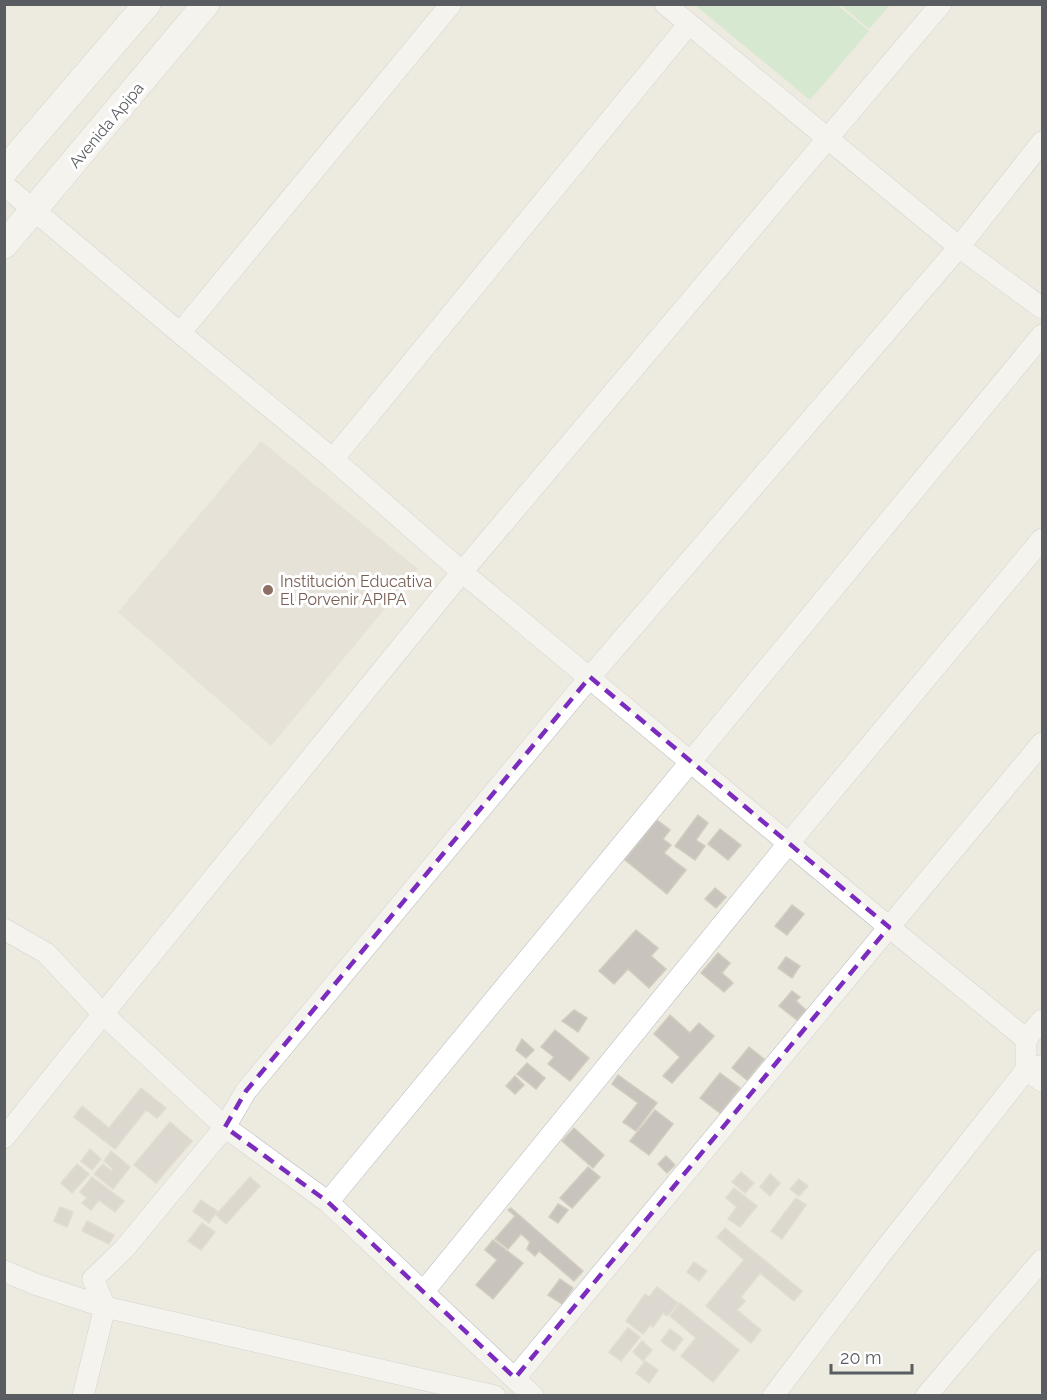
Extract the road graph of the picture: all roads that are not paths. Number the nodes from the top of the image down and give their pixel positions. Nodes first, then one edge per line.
1 (147, 4) edge
2 (206, 4) edge
3 (451, 4) edge
4 (665, 4) edge
5 (941, 4) edge
6 (688, 25) junction
7 (829, 139) junction
8 (1042, 142) edge
9 (4, 171) edge
10 (4, 185) edge
11 (34, 210) junction
12 (4, 245) edge
13 (959, 247) junction
14 (1042, 308) edge
15 (180, 333) junction
16 (1042, 335) edge
17 (333, 459) junction
18 (1042, 539) edge
19 (462, 572) junction
20 (590, 677) junction
21 (1042, 743) edge
22 (691, 762) junction
23 (788, 844) junction
24 (888, 927) junction
25 (4, 929) edge
26 (103, 1014) junction
27 (1042, 1020) edge
28 (1026, 1039) junction
29 (1037, 1072) edge
30 (225, 1127) junction
31 (4, 1138) edge
32 (328, 1202) junction
33 (1042, 1260) edge
34 (4, 1271) edge
35 (424, 1291) junction
36 (105, 1307) junction
37 (515, 1378) junction
38 (486, 1394) edge
39 (83, 1395) edge
40 (533, 1395) edge
41 (773, 1395) edge
42 (926, 1395) edge

1 - 9 street
2 - 11 street, Avenida Apipa
3 - 15 street
4 - 6 street
5 - 7 street
6 - 7 street
6 - 17 street
7 - 13 street
7 - 19 street
8 - 13 street
10 - 11 street
11 - 12 street, Avenida Apipa
11 - 15 street
13 - 14 street
13 - 20 street
15 - 17 street
16 - 22 street
17 - 19 street
18 - 23 street
19 - 20 street
19 - 26 street
20 - 22 street
20 - 30 street
21 - 24 street
22 - 23 street
22 - 32 street
23 - 24 street
23 - 35 street
24 - 28 street
24 - 37 street
25 - 26 street
26 - 30 street
26 - 31 street
27 - 28 street
28 - 29 street
29 - 41 street
30 - 32 street
30 - 36 street
32 - 35 street
33 - 42 street
34 - 36 street
35 - 37 street
36 - 38 street
36 - 39 street
37 - 40 street

